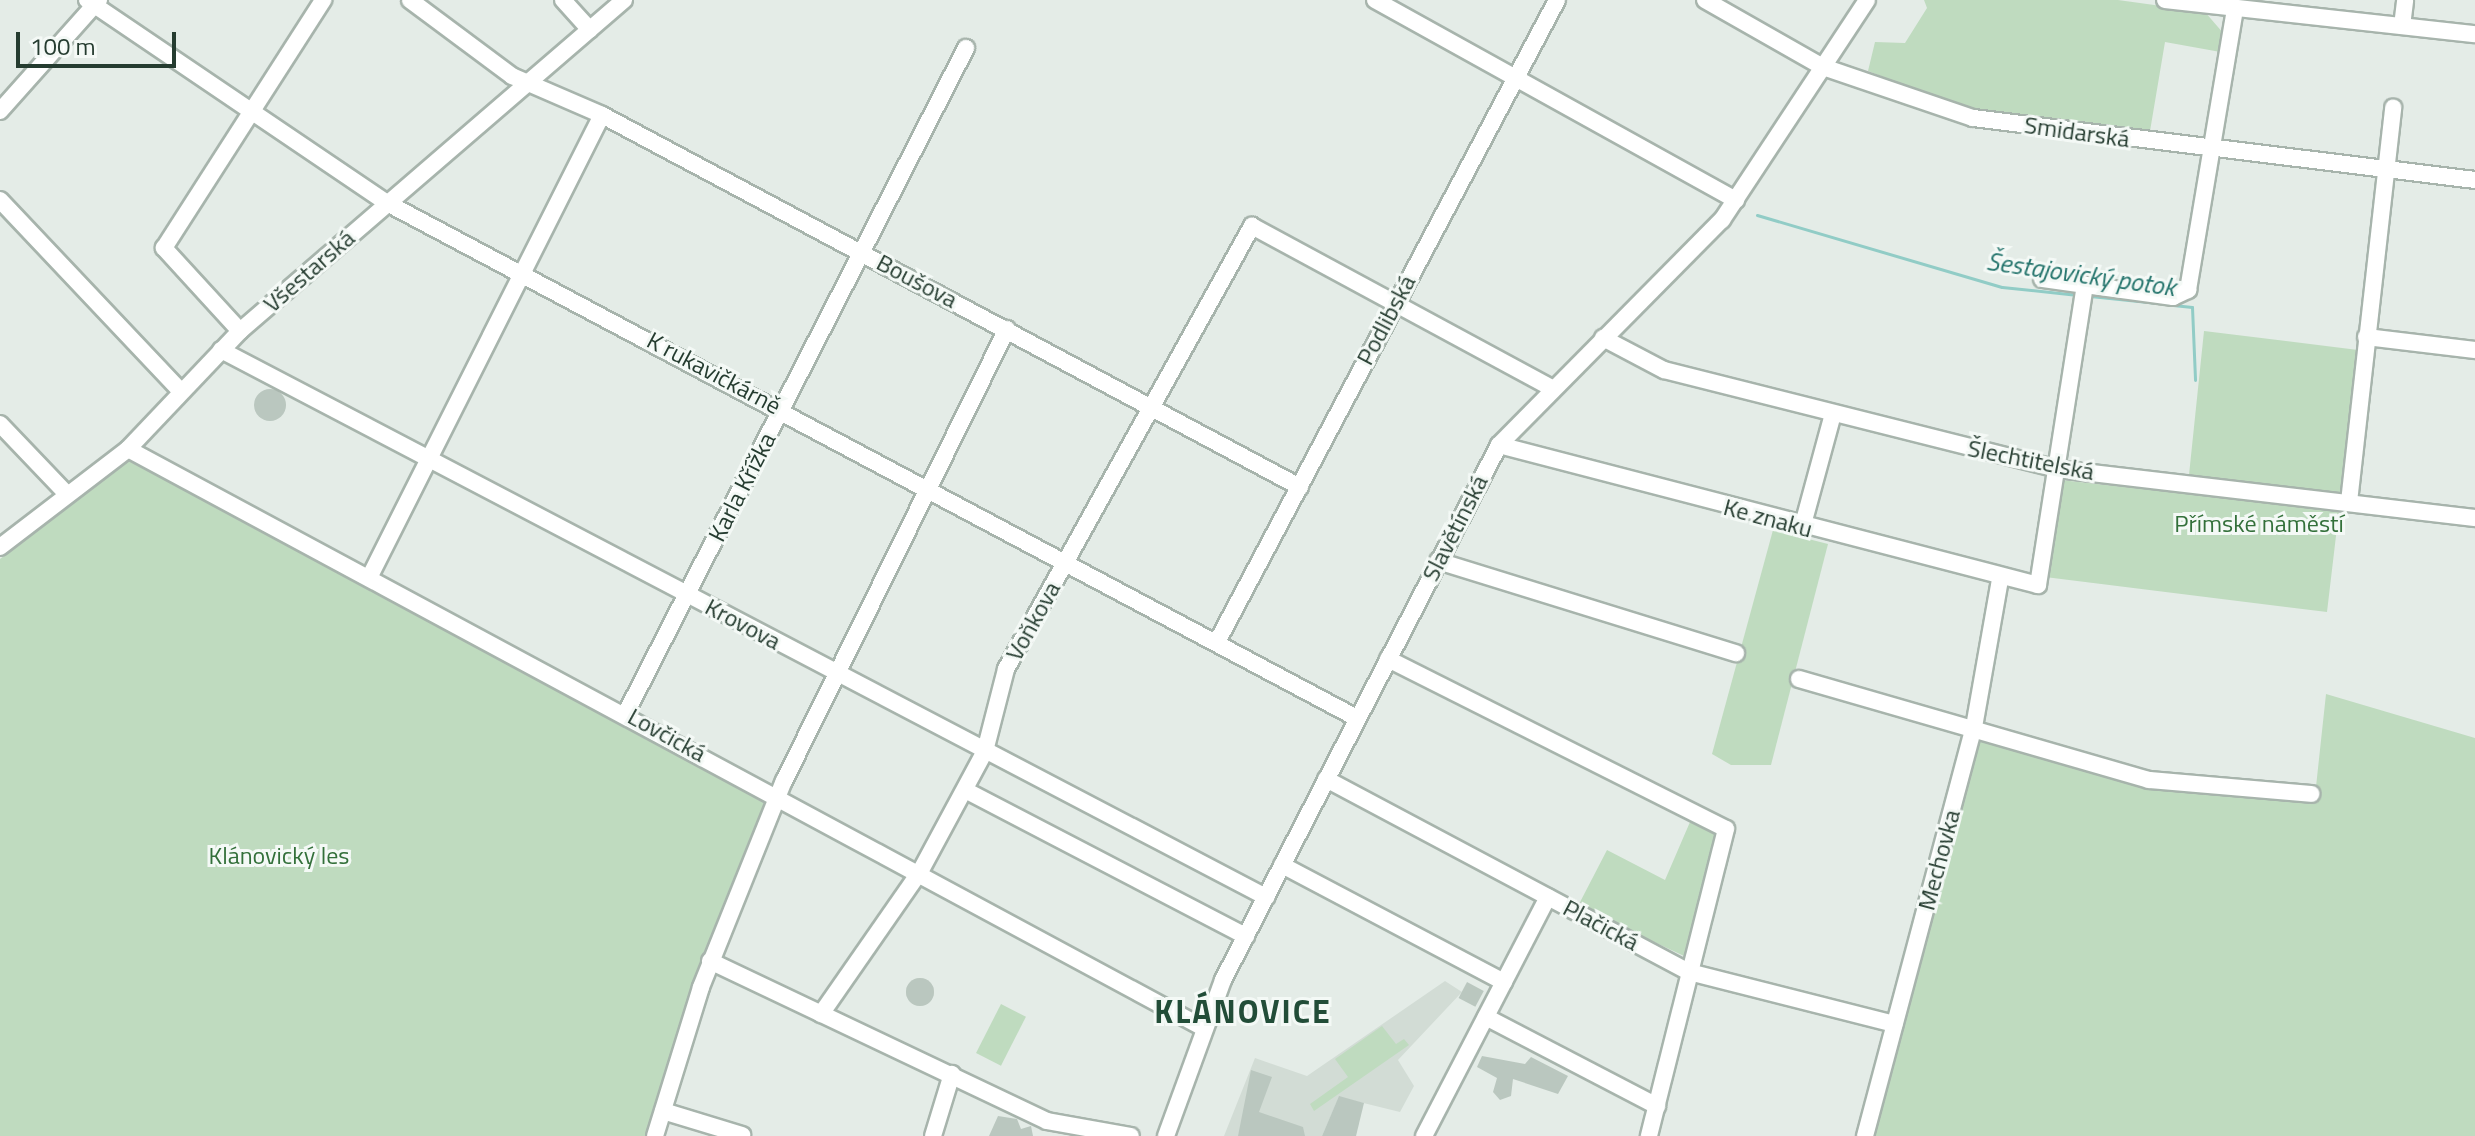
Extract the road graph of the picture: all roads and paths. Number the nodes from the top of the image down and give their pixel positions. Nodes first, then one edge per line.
1 (323, 0) edge
2 (410, 0) edge
3 (563, 0) edge
4 (624, 0) edge
5 (1375, 0) edge
6 (1557, 0) edge
7 (1705, 0) edge
8 (1867, 0) edge
9 (2165, 0) edge
10 (2405, 0) edge
11 (94, 2) edge
12 (2235, 8) junction
13 (2402, 26) junction
14 (590, 30) junction
15 (2475, 34) edge
16 (966, 48) dead end
17 (1823, 67) junction
18 (1514, 79) junction
19 (531, 84) junction
20 (2393, 107) dead end
21 (0, 111) edge
22 (244, 112) junction
23 (602, 115) junction
24 (2215, 151) junction
25 (2388, 170) junction
26 (2475, 180) edge
27 (0, 200) edge
28 (1736, 200) junction
29 (387, 203) junction
30 (863, 252) junction
31 (524, 270) junction
32 (2042, 279) dead end
33 (2083, 293) junction
34 (1394, 303) junction
35 (1007, 329) junction
36 (240, 331) junction
37 (2366, 337) junction
38 (1603, 338) junction
39 (221, 350) junction
40 (2475, 350) edge
41 (1551, 388) junction
42 (179, 389) junction
43 (1153, 407) junction
44 (781, 409) junction
45 (1833, 414) junction
46 (0, 424) edge
47 (1499, 445) junction
48 (128, 449) junction
49 (431, 459) junction
50 (2057, 469) junction
51 (925, 486) junction
52 (1300, 487) junction
53 (66, 493) junction
54 (2349, 502) junction
55 (2475, 518) edge
56 (1802, 528) junction
57 (0, 547) edge
58 (1438, 561) junction
59 (1065, 562) junction
60 (369, 578) junction
61 (2000, 580) junction
62 (688, 594) junction
63 (1217, 642) junction
64 (1736, 653) dead end
65 (1388, 659) junction
66 (835, 673) junction
67 (1799, 679) dead end
68 (626, 713) junction
69 (1357, 718) junction
70 (1974, 727) junction
71 (985, 751) junction
72 (1326, 779) junction
73 (965, 790) junction
74 (2311, 794) dead end
75 (781, 799) junction
76 (1282, 865) junction
77 (915, 876) junction
78 (1266, 897) junction
79 (1548, 897) junction
80 (1246, 936) junction
81 (710, 961) junction
82 (1689, 972) junction
83 (1504, 982) junction
84 (821, 1014) junction
85 (1486, 1017) junction
86 (1895, 1024) junction
87 (1202, 1027) junction
88 (952, 1074) junction
89 (1657, 1106) junction
90 (663, 1111) junction
91 (742, 1135) edge
92 (655, 1136) edge
93 (933, 1136) edge
94 (1131, 1136) edge
95 (1166, 1136) edge
96 (1424, 1136) edge
97 (1649, 1136) edge
98 (1865, 1136) edge

1 - 22 street
2 - 19 street, Boušova
3 - 14 street
4 - 14 street, Všestarská
5 - 18 street
6 - 18 street, Podlibská
7 - 17 street, Smidarská
8 - 17 street, Slavětínská
9 - 12 street
10 - 13 street
11 - 21 street
11 - 22 street, K rukavičkárně
12 - 13 street
12 - 24 street
13 - 15 street
14 - 19 street, Všestarská
16 - 30 street, Karla Křížka
17 - 24 street, Smidarská
17 - 28 street, Slavětínská
18 - 28 street
18 - 34 street, Podlibská
19 - 23 street, Boušova
19 - 29 street, Všestarská
20 - 25 street
22 - 29 street, K rukavičkárně
22 - 36 street
23 - 30 street, Boušova
23 - 31 street
24 - 25 street, Smidarská
24 - 33 street
25 - 26 street, Smidarská
25 - 37 street
27 - 42 street
28 - 38 street, Slavětínská
29 - 31 street, K rukavičkárně
29 - 36 street, Všestarská
30 - 35 street, Boušova
30 - 44 street, Karla Křížka
31 - 44 street, K rukavičkárně
31 - 49 street
32 - 33 street
33 - 50 street
34 - 41 street
34 - 43 street, Voňkova
34 - 52 street, Podlibská
35 - 43 street, Boušova
35 - 51 street
36 - 39 street, Všestarská
37 - 40 street
37 - 54 street
38 - 41 street, Slavětínská
38 - 45 street, Šlechtitelská
39 - 42 street, Všestarská
39 - 49 street, Krovova
41 - 47 street, Slavětínská
42 - 48 street, Všestarská
43 - 52 street, Boušova
43 - 59 street, Voňkova
44 - 51 street, K rukavičkárně
44 - 62 street, Karla Křížka
45 - 50 street, Šlechtitelská
45 - 56 street
46 - 53 street
47 - 56 street, Ke znaku
47 - 58 street, Slavětínská
48 - 53 street, Všestarská
48 - 60 street, Lovčická
49 - 60 street
49 - 62 street, Krovova
50 - 54 street, Šlechtitelská
50 - 61 street, Ke znaku
51 - 59 street, K rukavičkárně
51 - 66 street
52 - 63 street, Podlibská
53 - 57 street, Všestarská
54 - 55 street, Šlechtitelská
56 - 61 street, Ke znaku
58 - 64 street
58 - 65 street, Slavětínská
59 - 63 street, K rukavičkárně
59 - 71 street, Voňkova
60 - 68 street, Lovčická
61 - 70 street, Mechovka
62 - 66 street, Krovova
62 - 68 street, Karla Křížka
63 - 69 street, K rukavičkárně
65 - 69 street, Slavětínská
65 - 82 street
66 - 71 street, Krovova
66 - 75 street
67 - 70 street
68 - 75 street, Lovčická
69 - 72 street, Slavětínská
70 - 74 street
70 - 86 street, Mechovka
71 - 73 street, Voňkova
71 - 78 street, Krovova
72 - 76 street, Slavětínská
72 - 79 street, Plačická
73 - 77 street, Voňkova
73 - 80 street
75 - 77 street, Lovčická
75 - 81 street
76 - 78 street, Slavětínská
76 - 83 street
77 - 84 street, Voňkova
77 - 87 street, Lovčická
78 - 80 street, Slavětínská
79 - 82 street, Plačická
79 - 83 street
80 - 87 street, Slavětínská
81 - 84 street
81 - 90 street
82 - 86 street, Plačická
82 - 89 street
83 - 85 street
84 - 88 street
85 - 89 street
85 - 96 street
86 - 98 street, Mechovka
87 - 95 street, Slavětínská
88 - 93 street
88 - 94 street
89 - 97 street
90 - 91 street
90 - 92 street

